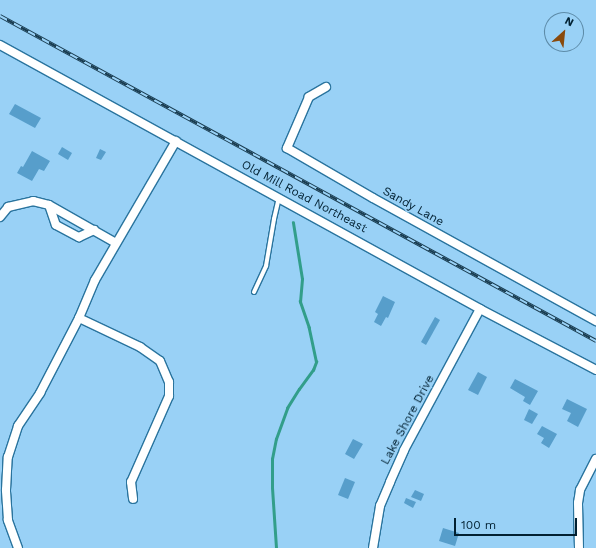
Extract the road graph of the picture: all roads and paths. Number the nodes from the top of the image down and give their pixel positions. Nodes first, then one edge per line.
1 (0, 45) edge
2 (326, 87) dead end
3 (176, 141) junction
4 (279, 198) junction
5 (49, 205) junction
6 (0, 217) edge
7 (94, 230) junction
8 (116, 243) junction
9 (254, 292) dead end
10 (480, 309) junction
11 (79, 318) junction
12 (596, 321) edge
13 (596, 370) edge
14 (596, 459) edge
15 (133, 499) dead end
16 (4, 519) edge
17 (18, 548) edge
18 (372, 548) edge
19 (579, 548) edge

1 - 3 street, Old Mill Road Northeast
2 - 12 street, Sandy Lane
3 - 4 street, Old Mill Road Northeast
3 - 8 street
4 - 9 lane
4 - 10 street, Old Mill Road Northeast
5 - 6 street
5 - 7 street
5 - 7 street
7 - 8 street
8 - 11 street
10 - 13 street, Old Mill Road Northeast
10 - 18 street, Lake Shore Drive
11 - 15 street
11 - 16 street
14 - 19 street
16 - 17 street

